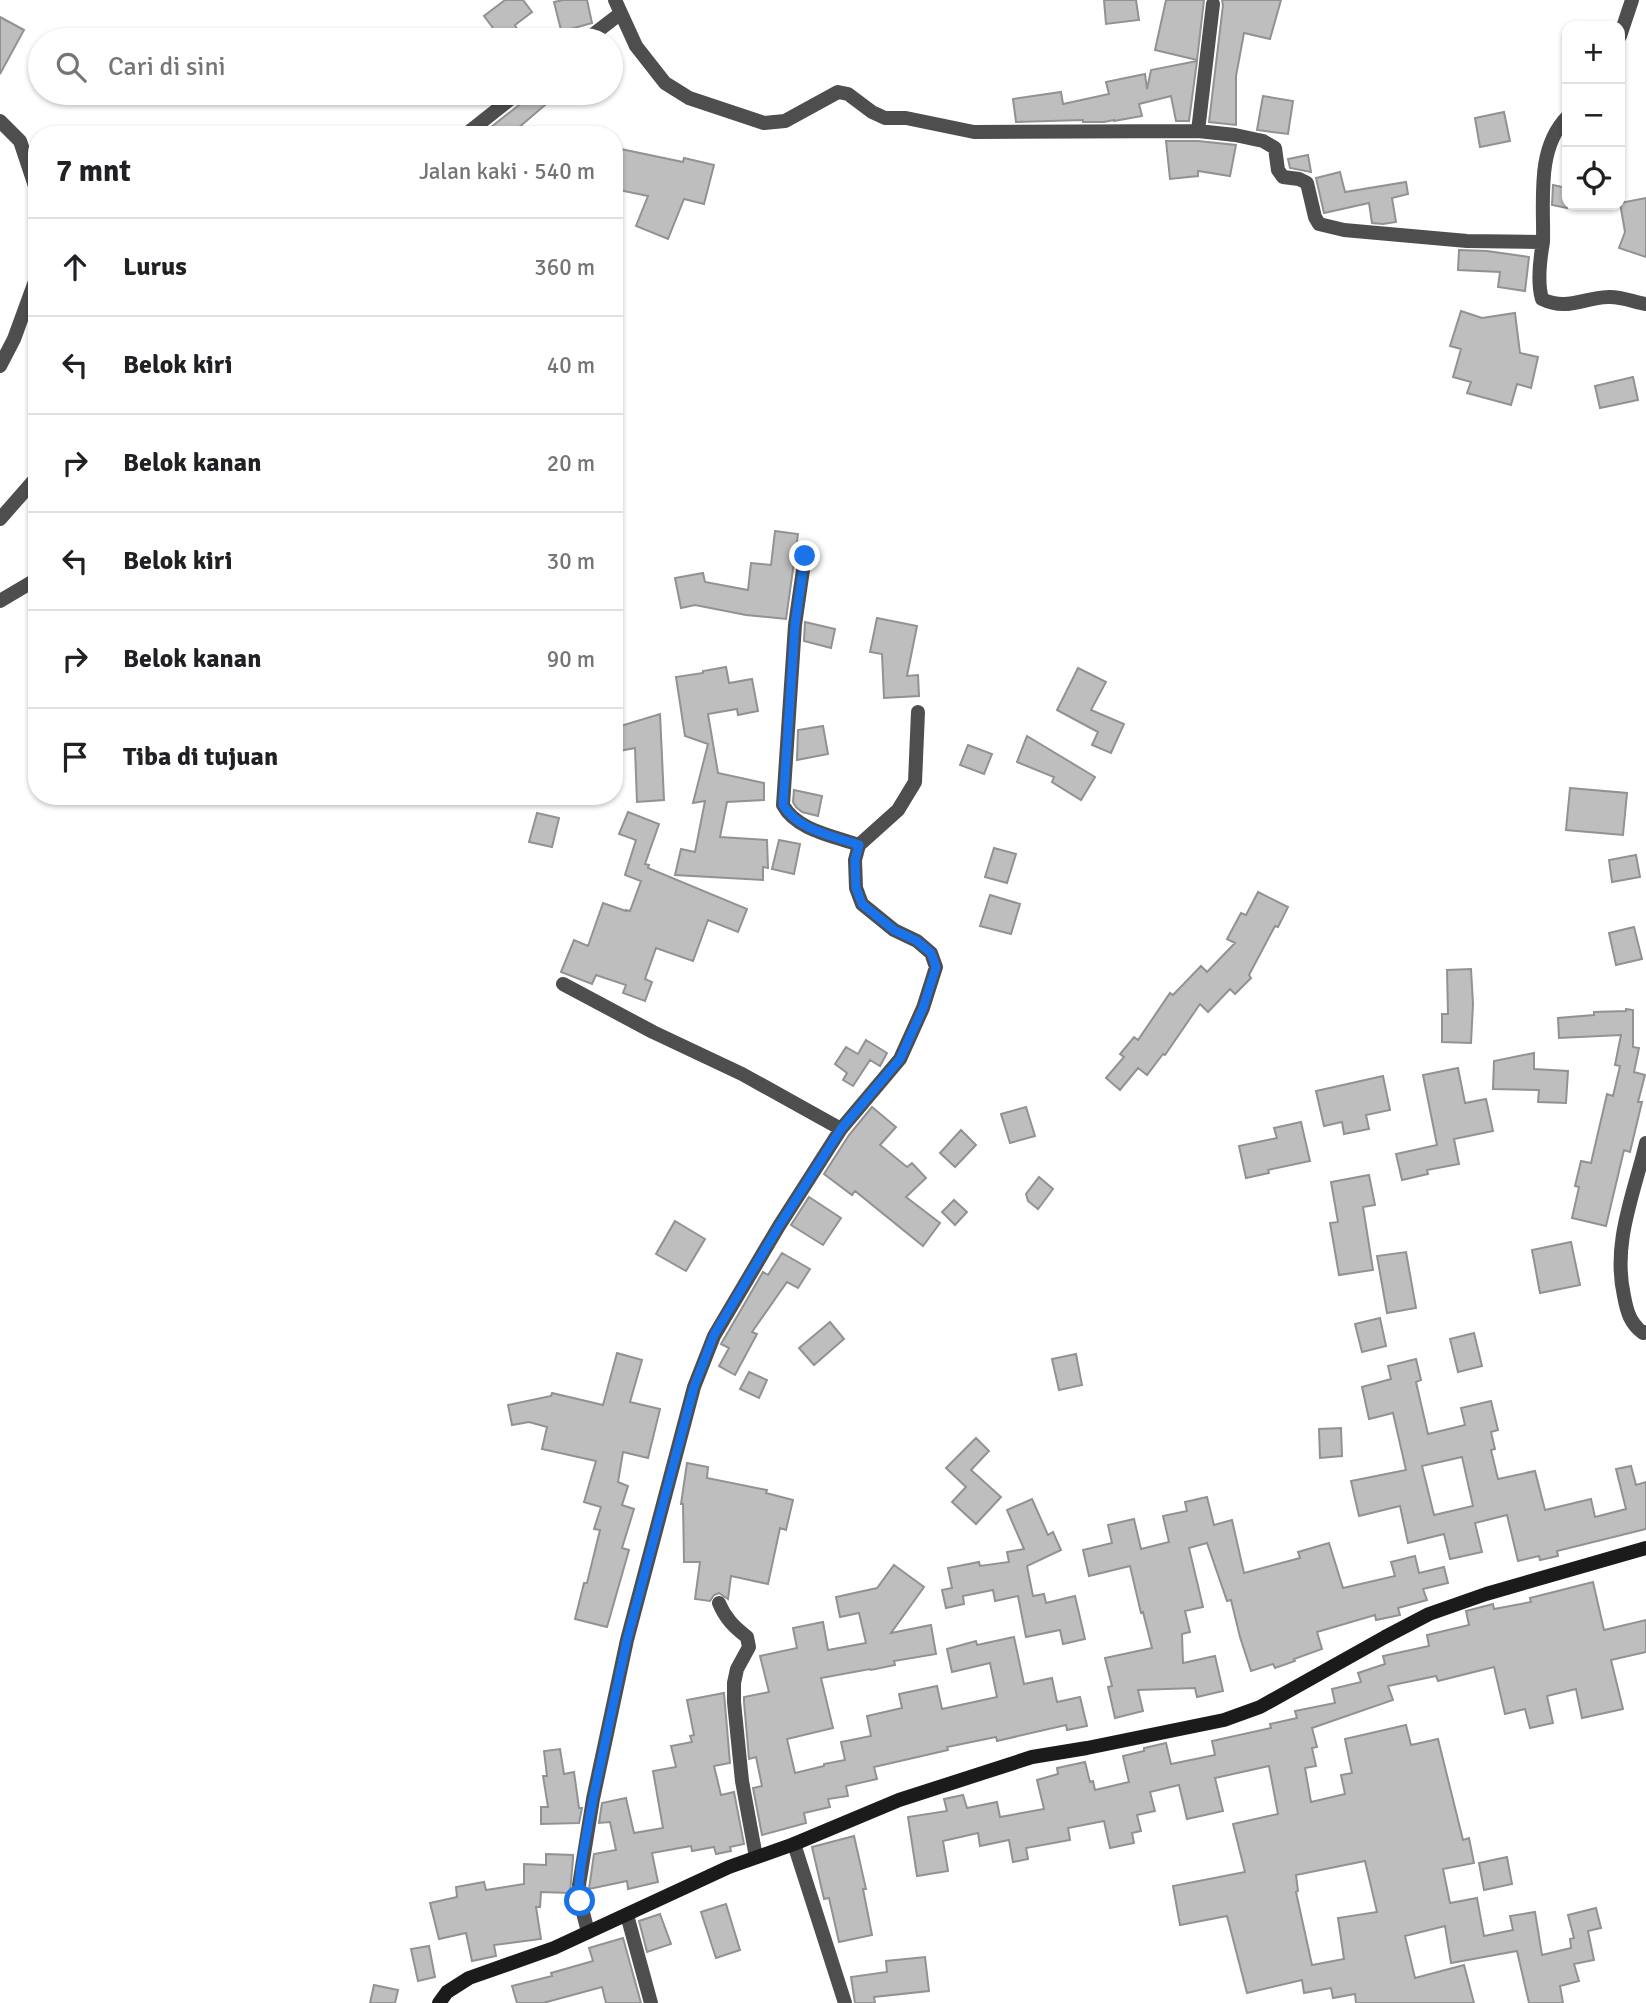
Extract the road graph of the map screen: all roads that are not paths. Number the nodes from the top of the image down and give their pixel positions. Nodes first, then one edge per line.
1 (1632, 0) edge
2 (1213, 4) dead end
3 (618, 6) edge
4 (1625, 21) edge
5 (597, 28) edge
6 (503, 105) edge
7 (0, 121) edge
8 (1562, 123) edge
9 (476, 126) edge
10 (1198, 131) junction
11 (28, 165) edge
12 (1543, 242) junction
13 (28, 301) edge
14 (1646, 304) edge
15 (0, 366) edge
16 (28, 487) edge
17 (0, 519) edge
18 (805, 556) dead end
19 (28, 584) edge
20 (0, 601) edge
21 (918, 712) dead end
22 (859, 845) junction
23 (563, 984) dead end
24 (841, 1129) junction
25 (1646, 1143) edge
26 (1646, 1332) edge
27 (1646, 1548) edge
28 (719, 1603) dead end
29 (794, 1844) junction
30 (756, 1857) junction
31 (627, 1914) junction
32 (588, 1932) junction
33 (439, 2003) edge
34 (650, 2003) edge
35 (845, 2003) edge

1 - 4 street
2 - 10 street
3 - 5 street
3 - 10 street
6 - 9 street
7 - 11 street
8 - 12 street
10 - 12 street
12 - 14 street
13 - 15 street
16 - 17 street
18 - 22 street
19 - 20 street
21 - 22 street
22 - 24 street
23 - 24 street
24 - 32 street
25 - 26 street
27 - 29 main road
28 - 30 street
29 - 30 main road
29 - 35 street
30 - 31 main road
31 - 32 main road
31 - 34 street
32 - 33 main road

